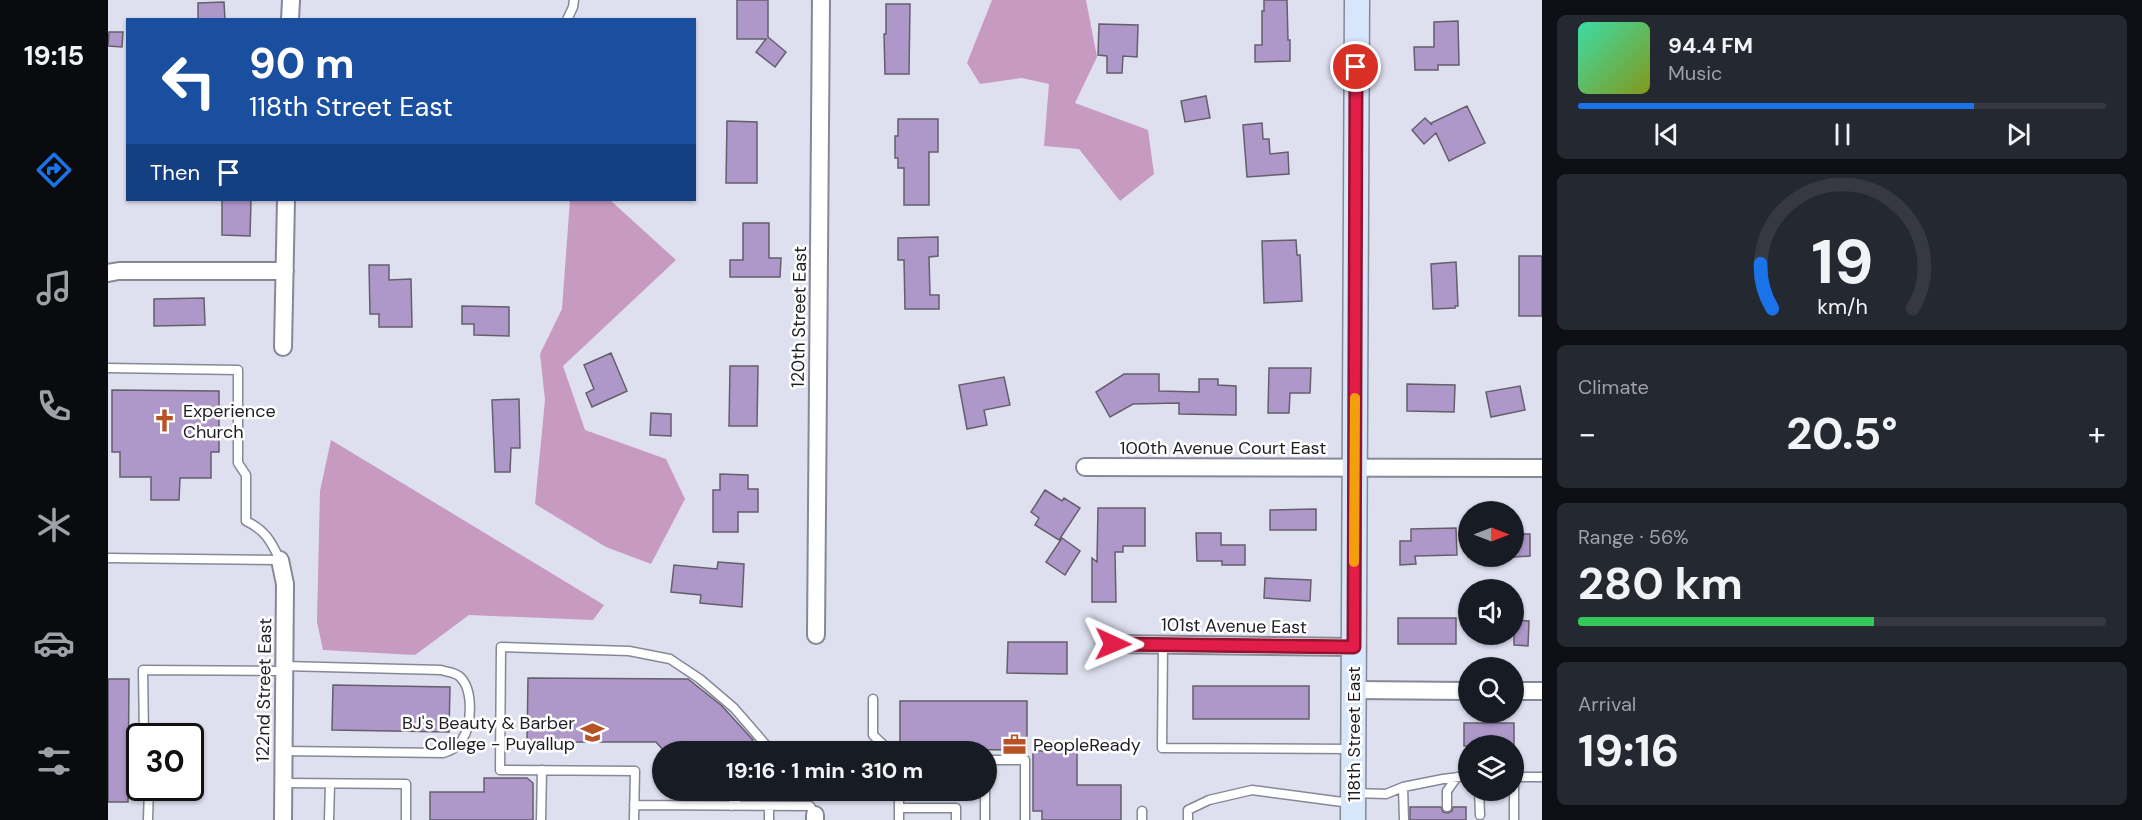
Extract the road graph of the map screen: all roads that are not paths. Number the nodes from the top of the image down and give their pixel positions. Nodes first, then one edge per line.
1 (291, 0) edge
2 (574, 0) edge
3 (822, 0) edge
4 (1357, 0) edge
5 (291, 18) edge
6 (568, 18) edge
7 (286, 201) edge
8 (285, 271) junction
9 (108, 273) edge
10 (283, 347) dead end
11 (108, 368) edge
12 (1085, 467) dead end
13 (1355, 468) junction
14 (1542, 468) edge
15 (108, 558) edge
16 (280, 560) junction
17 (816, 635) dead end
18 (1113, 644) dead end
19 (1163, 645) junction
20 (1354, 647) junction
21 (284, 668) junction
22 (1354, 690) junction
23 (1458, 691) edge
24 (1524, 691) edge
25 (1542, 691) edge
26 (873, 699) dead end
27 (144, 723) edge
28 (762, 741) edge
29 (879, 741) edge
30 (1353, 749) junction
31 (284, 751) junction
32 (997, 759) edge
33 (542, 770) junction
34 (1457, 777) joint
35 (1542, 777) edge
36 (283, 783) junction
37 (330, 784) junction
38 (1403, 787) junction
39 (149, 801) edge
40 (735, 801) edge
41 (899, 801) edge
42 (985, 801) edge
43 (1479, 801) edge
44 (634, 805) junction
45 (1353, 805) edge
46 (731, 806) junction
47 (769, 806) junction
48 (1447, 807) dead end
49 (899, 808) junction
50 (1480, 815) dead end
51 (815, 818) edge
52 (148, 820) edge
53 (283, 820) edge
54 (330, 820) edge
55 (406, 820) edge
56 (541, 820) edge
57 (634, 820) edge
58 (768, 820) edge
59 (899, 820) edge
60 (956, 820) edge
61 (985, 820) edge
62 (1025, 820) edge
63 (1188, 820) edge
64 (1404, 820) edge
65 (1514, 820) edge

1 - 5 street
2 - 6 lane
3 - 17 street, 120th Street East
4 - 13 street, 118th Street East
7 - 8 street
8 - 9 street
8 - 10 street
11 - 16 lane
12 - 13 street, 100th Avenue Court East
13 - 14 street, 100th Avenue Court East
13 - 20 street, 118th Street East
15 - 16 lane
16 - 21 street, 122nd Street East
18 - 19 street, 101st Avenue East
19 - 20 street, 101st Avenue East
19 - 30 lane
20 - 22 street, 118th Street East
21 - 27 lane
21 - 31 street, 122nd Street East
21 - 31 lane
22 - 23 street
22 - 30 street, 118th Street East
24 - 25 street
26 - 29 lane
28 - 33 lane
30 - 45 street, 118th Street East
31 - 36 street, 122nd Street East
32 - 62 lane
33 - 44 lane
33 - 56 lane
34 - 38 lane
34 - 48 lane
35 - 65 lane
36 - 37 lane
36 - 53 street, 122nd Street East
37 - 54 lane
37 - 55 lane
38 - 45 lane
38 - 64 lane
39 - 52 lane
40 - 46 lane
41 - 49 lane
42 - 61 lane
43 - 50 lane
44 - 46 lane
44 - 57 lane
45 - 63 lane
46 - 47 lane
47 - 51 lane
47 - 58 lane
49 - 59 lane
49 - 60 lane

